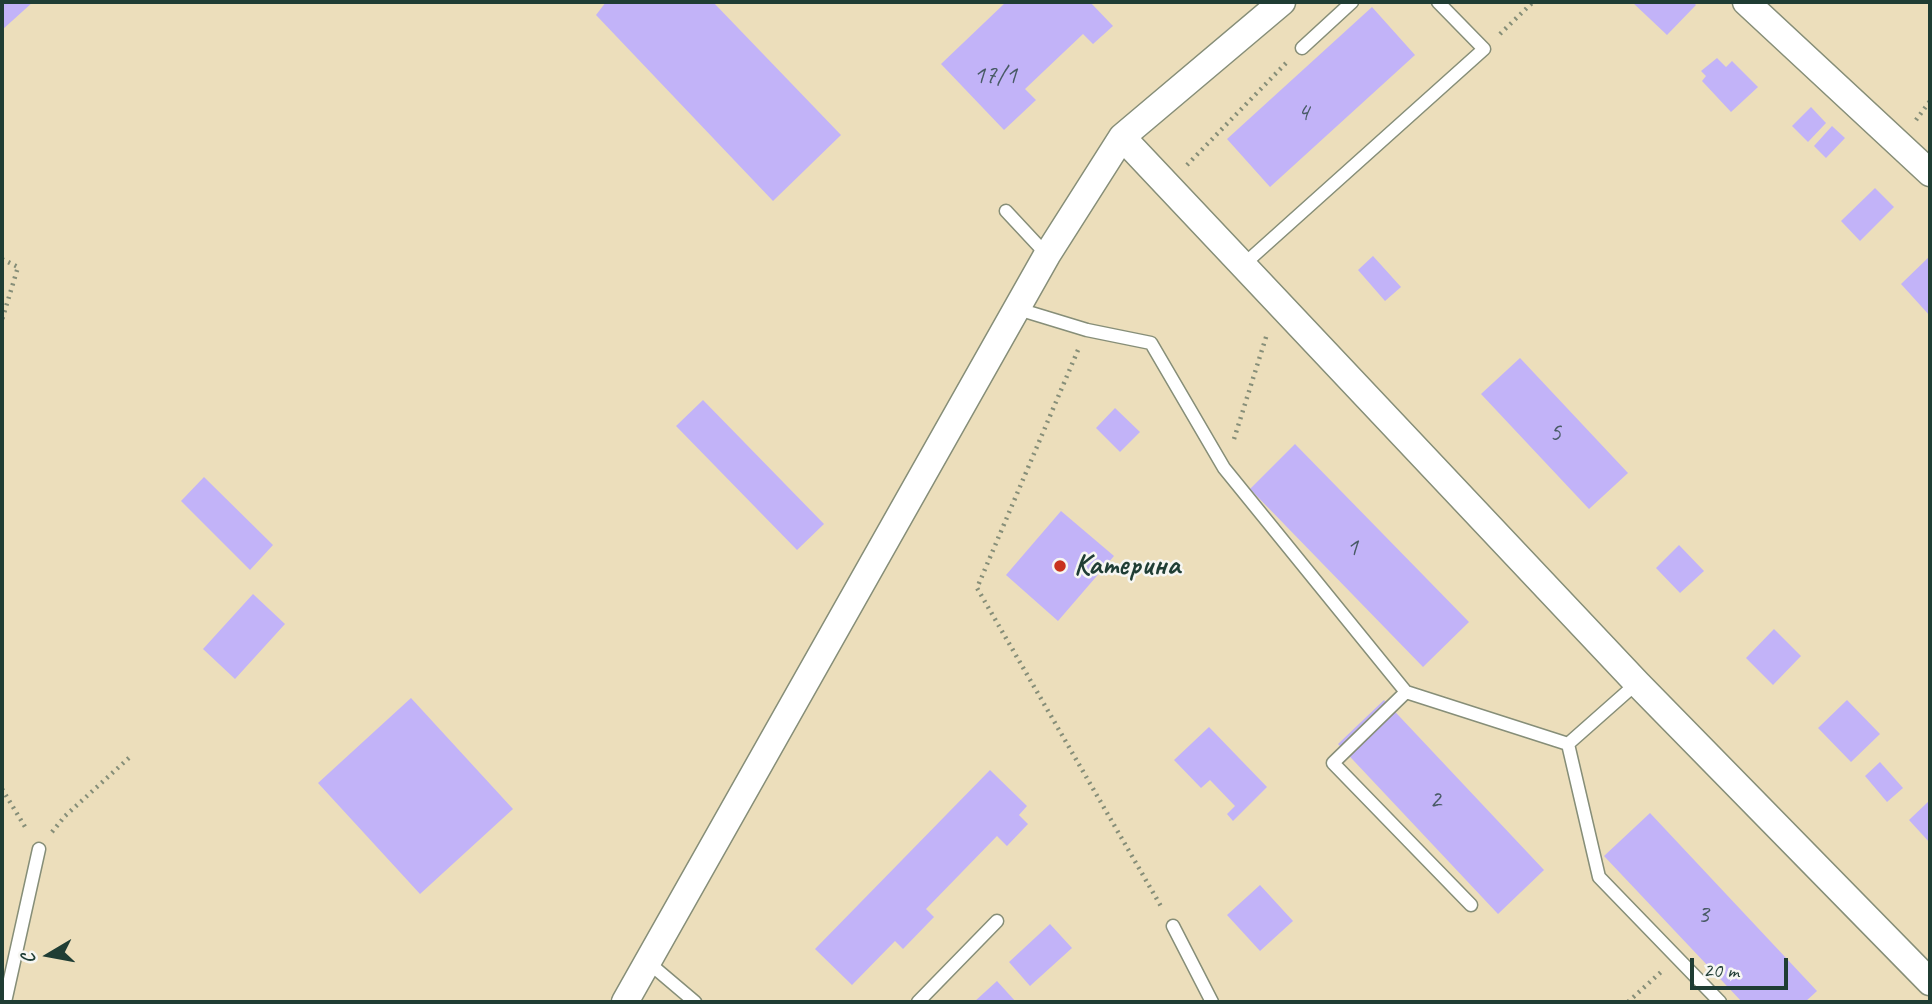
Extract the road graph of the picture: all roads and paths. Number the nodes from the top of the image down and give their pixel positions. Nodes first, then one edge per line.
1 (1282, 2) edge
2 (1352, 2) edge
3 (1438, 2) edge
4 (1533, 2) edge
5 (1745, 2) edge
6 (1302, 48) joint
7 (1484, 49) junction
8 (1122, 137) junction
9 (1930, 173) edge
10 (1166, 186) junction
11 (1006, 211) dead end
12 (1047, 255) junction
13 (2, 259) edge
14 (1242, 266) junction
15 (1277, 303) junction
16 (1018, 309) junction
17 (2, 320) edge
18 (1087, 330) junction
19 (1224, 468) junction
20 (1637, 683) junction
21 (1406, 692) junction
22 (1568, 744) junction
23 (131, 756) dead end
24 (2, 789) edge
25 (39, 849) junction
26 (1471, 905) dead end
27 (997, 921) dead end
28 (1174, 926) joint
29 (1677, 957) junction
30 (649, 963) junction
31 (1930, 982) edge
32 (5, 1002) edge
33 (625, 1002) edge
34 (695, 1002) edge
35 (918, 1002) edge
36 (1212, 1002) edge
37 (1628, 1002) edge
38 (1720, 1002) edge

1 - 8 street
2 - 6 lane
3 - 7 lane
4 - 7 path
5 - 9 street
6 - 10 path
7 - 14 lane
8 - 10 street
8 - 12 street
10 - 14 street
11 - 12 lane
12 - 16 street
13 - 17 path
14 - 15 street
15 - 19 path
15 - 20 street
16 - 18 lane
16 - 30 street
18 - 19 lane
18 - 28 path
19 - 21 lane
20 - 22 lane
20 - 31 street
21 - 22 lane
21 - 26 lane
22 - 29 lane
23 - 25 path
24 - 25 path
25 - 32 lane
27 - 35 lane
28 - 36 lane
29 - 37 path
29 - 38 lane
30 - 33 street
30 - 34 lane

